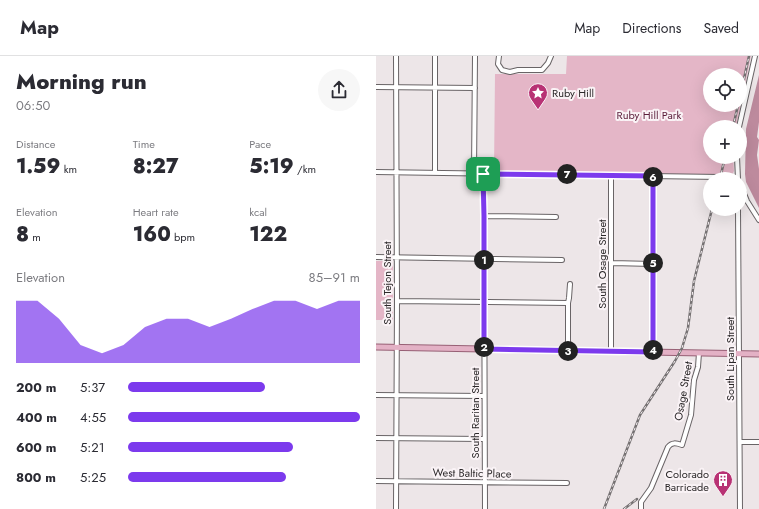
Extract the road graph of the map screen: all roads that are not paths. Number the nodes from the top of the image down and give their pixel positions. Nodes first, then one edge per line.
1 (396, 56) edge
2 (435, 56) edge
3 (475, 56) edge
4 (499, 56) edge
5 (551, 56) edge
6 (755, 56) edge
7 (376, 87) edge
8 (395, 88) junction
9 (435, 88) junction
10 (475, 88) junction
11 (741, 120) edge
12 (376, 172) edge
13 (396, 172) junction
14 (435, 173) junction
15 (474, 173) junction
16 (483, 174) junction
17 (611, 176) junction
18 (653, 176) junction
19 (703, 178) edge
20 (747, 201) edge
21 (484, 216) junction
22 (738, 216) edge
23 (556, 217) dead end
24 (759, 220) edge
25 (376, 257) edge
26 (396, 257) junction
27 (484, 259) junction
28 (562, 260) dead end
29 (612, 263) junction
30 (653, 264) junction
31 (570, 284) dead end
32 (397, 301) junction
33 (483, 302) junction
34 (568, 303) junction
35 (376, 347) edge
36 (396, 348) junction
37 (484, 349) junction
38 (568, 351) junction
39 (611, 352) junction
40 (653, 352) junction
41 (699, 353) junction
42 (740, 353) junction
43 (759, 354) edge
44 (376, 395) edge
45 (396, 395) junction
46 (484, 396) junction
47 (376, 438) edge
48 (396, 438) junction
49 (484, 439) junction
50 (740, 442) junction
51 (759, 442) edge
52 (376, 481) edge
53 (396, 481) junction
54 (484, 482) junction
55 (567, 482) dead end
56 (396, 509) edge
57 (485, 509) edge
58 (641, 509) edge
59 (740, 509) edge

1 - 8 street, South Tejon Street
2 - 9 street
3 - 10 street
4 - 5 street
6 - 11 street
7 - 8 street
8 - 9 street
8 - 13 street, South Tejon Street
9 - 10 street
9 - 14 street
10 - 15 street
12 - 13 street
13 - 14 street
13 - 26 street, South Tejon Street
14 - 15 street
15 - 16 street
16 - 17 street
16 - 21 street, South Raritan Street
17 - 18 street
17 - 29 street, South Osage Street
18 - 19 street
18 - 30 street
20 - 24 street
21 - 23 street
21 - 27 street, South Raritan Street
22 - 42 street, South Lipan Street
25 - 26 street
26 - 27 street
26 - 32 street, South Tejon Street
27 - 28 street
27 - 33 street, South Raritan Street
29 - 30 street
29 - 39 street, South Osage Street
30 - 40 street
31 - 34 street
32 - 33 street
32 - 36 street, South Tejon Street
33 - 34 street
33 - 37 street, South Raritan Street
34 - 38 street
35 - 36 main road
36 - 37 main road
36 - 45 street, South Tejon Street
37 - 38 main road
37 - 46 street, South Raritan Street
38 - 39 main road
39 - 40 main road
40 - 41 main road
41 - 42 main road
41 - 58 street, Osage Street
42 - 43 main road
42 - 50 street, South Lipan Street
44 - 45 street
45 - 46 street
45 - 48 street, South Tejon Street
46 - 49 street, South Raritan Street
47 - 48 street
48 - 49 street
48 - 53 street, South Tejon Street
49 - 54 street, South Raritan Street
50 - 51 street
50 - 59 street, South Lipan Street
52 - 53 street, West Baltic Place
53 - 54 street, West Baltic Place
53 - 56 street, South Tejon Street
54 - 55 street, West Baltic Place
54 - 57 street, South Raritan Street

